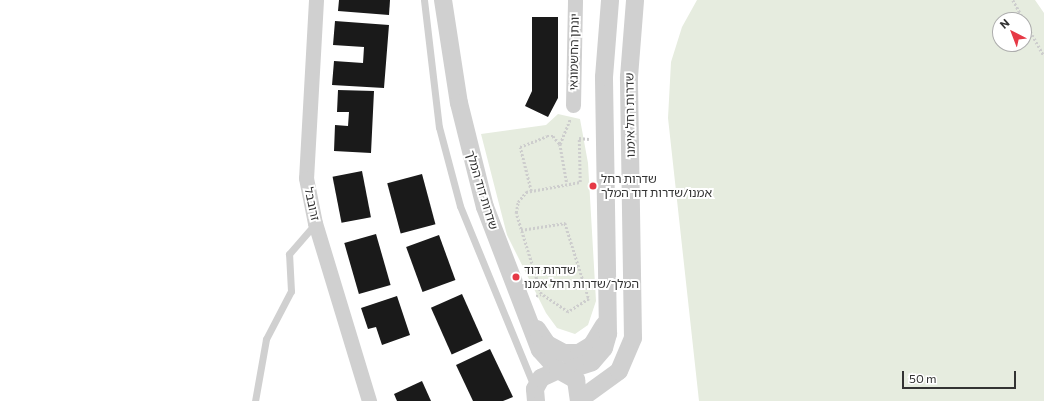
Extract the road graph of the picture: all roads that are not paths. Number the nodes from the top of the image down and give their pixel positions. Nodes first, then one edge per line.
1 (316, 0) edge
2 (424, 0) edge
3 (440, 0) edge
4 (443, 0) edge
5 (575, 0) edge
6 (610, 0) edge
7 (635, 0) edge
8 (446, 23) junction
9 (573, 105) road end
10 (315, 223) junction
11 (523, 306) junction
12 (610, 312) junction
13 (540, 350) junction
14 (562, 371) junction
15 (536, 391) edge
16 (255, 401) edge
17 (369, 401) edge
18 (579, 401) edge

1 - 10 street, זרובבל
2 - 15 lane
3 - 8 street, שדרות דוד המלך
4 - 8 street, שדרות דוד המלך
5 - 9 street, יונתן החשמונאי
6 - 12 street, שדרות רחל אימנו
7 - 18 street, שדרות רחל אימנו
8 - 11 street, שדרות דוד המלך
10 - 16 lane
10 - 17 street, זרובבל
11 - 12 street
11 - 13 street, שדרות דוד המלך
12 - 14 street, שדרות רחל אימנו
13 - 14 street, שדרות דוד המלך
13 - 15 street, שדרות דוד המלך
14 - 15 street, שדרות רחל אימנו
14 - 18 street, שדרות דוד המלך

